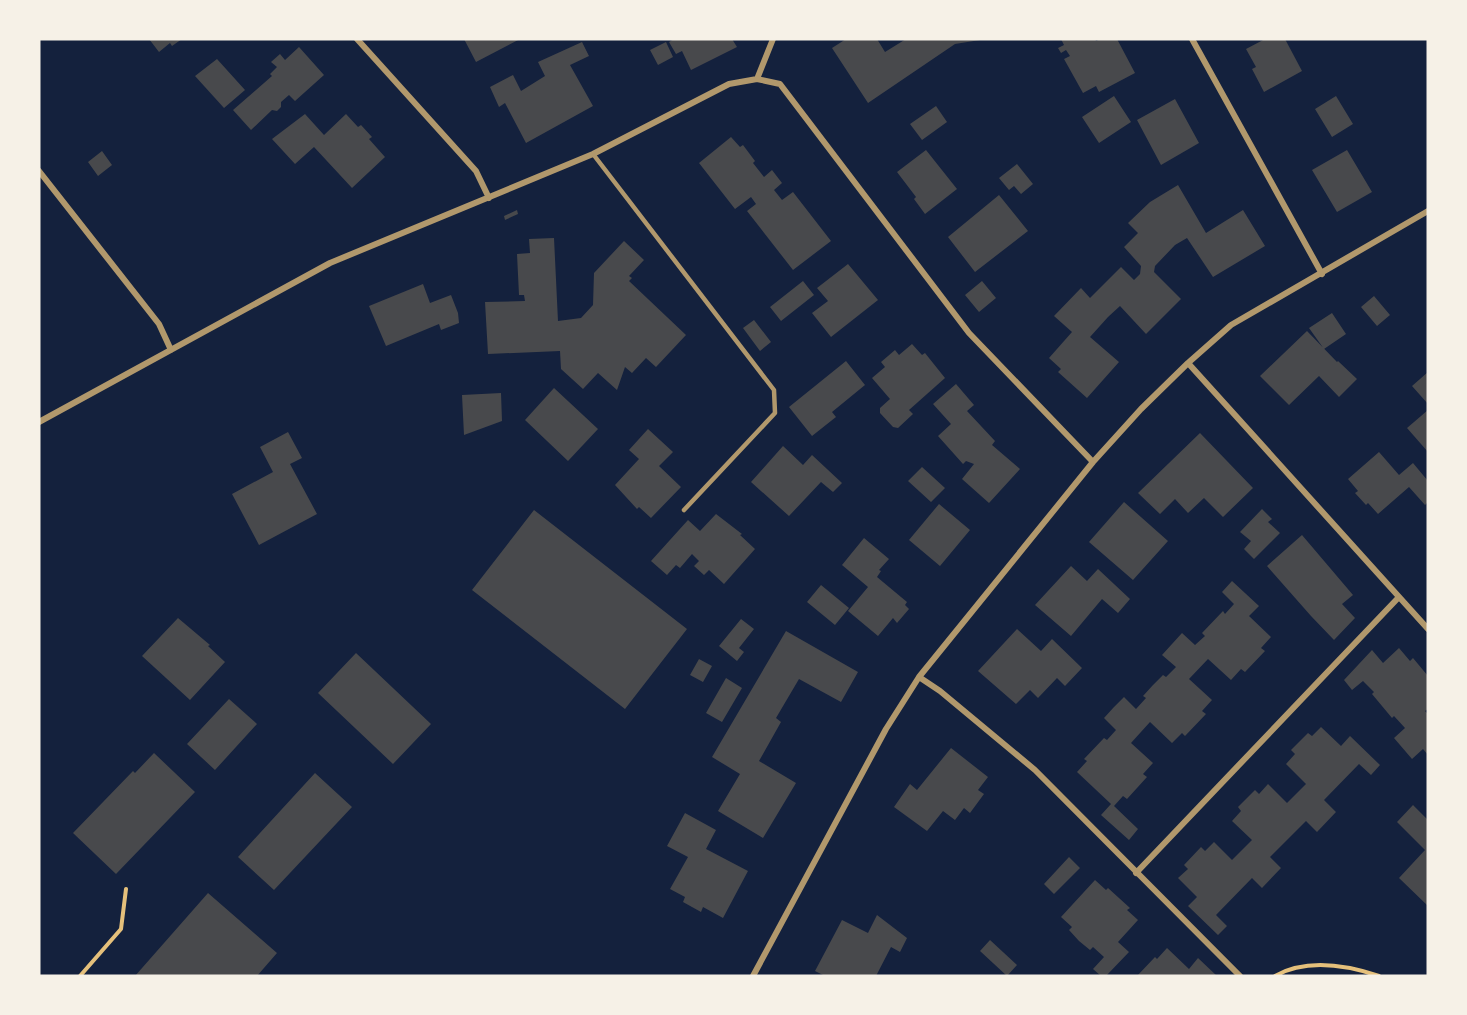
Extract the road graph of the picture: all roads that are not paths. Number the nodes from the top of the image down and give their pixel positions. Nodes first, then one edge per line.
1 (357, 39) edge
2 (773, 39) edge
3 (1192, 39) edge
4 (757, 79) junction
5 (593, 154) junction
6 (39, 171) edge
7 (489, 198) junction
8 (1428, 211) edge
9 (1322, 274) junction
10 (171, 350) junction
11 (1188, 363) junction
12 (39, 422) edge
13 (1093, 462) junction
14 (684, 510) dead end
15 (1399, 597) junction
16 (1428, 629) edge
17 (919, 677) junction
18 (1136, 873) junction
19 (753, 976) edge
20 (1240, 976) edge

1 - 7 street
2 - 4 street
3 - 9 street
4 - 5 street
4 - 13 street
5 - 7 street
5 - 14 lane
6 - 10 street
7 - 10 street
8 - 9 street
9 - 11 street
10 - 12 street
11 - 13 street
11 - 15 street
13 - 17 street
15 - 16 street
15 - 18 street
17 - 18 street
17 - 19 street
18 - 20 street

